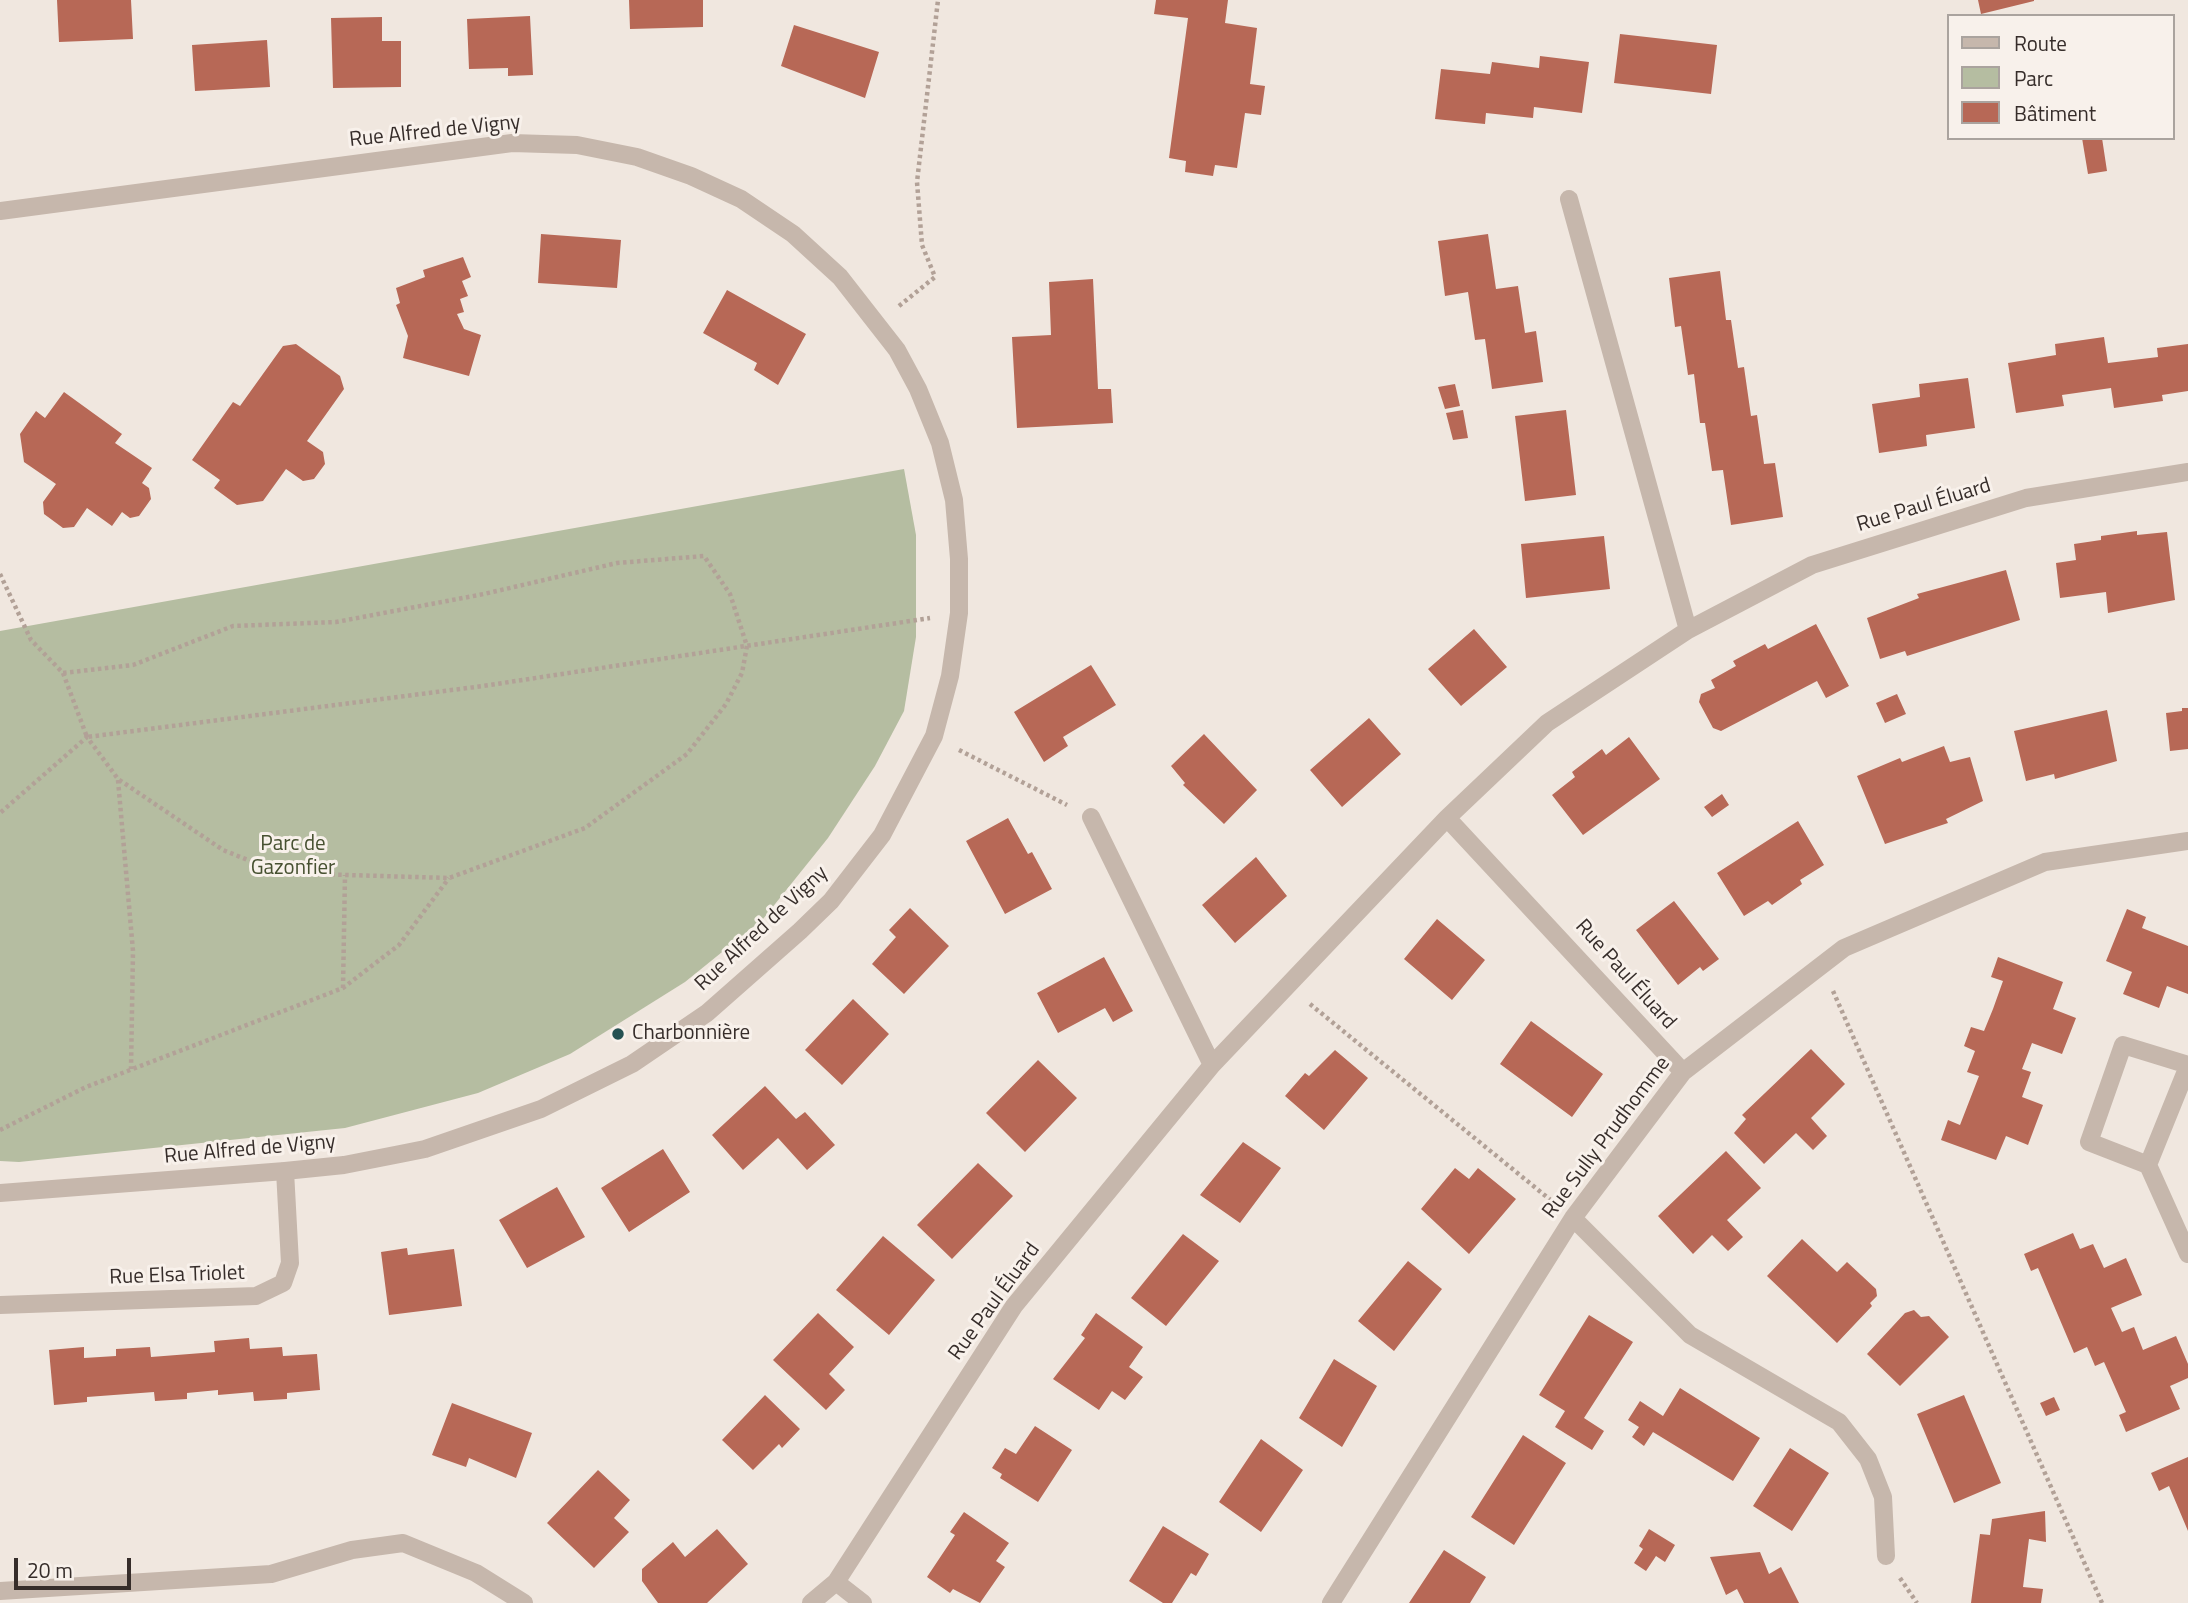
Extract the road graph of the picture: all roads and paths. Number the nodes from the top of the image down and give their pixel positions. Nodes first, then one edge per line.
1 (938, 0) edge
2 (1569, 198) dead end
3 (0, 211) edge
4 (878, 323) junction
5 (2188, 472) edge
6 (0, 574) edge
7 (934, 618) dead end
8 (1688, 630) junction
9 (747, 646) junction
10 (64, 673) junction
11 (934, 736) junction
12 (87, 737) junction
13 (118, 779) junction
14 (0, 813) edge
15 (1091, 817) joint
16 (1447, 818) junction
17 (2188, 841) edge
18 (345, 875) junction
19 (449, 878) junction
20 (1822, 965) junction
21 (1287, 986) junction
22 (343, 988) junction
23 (1212, 1065) junction
24 (2188, 1066) edge
25 (131, 1069) junction
26 (1683, 1072) junction
27 (0, 1130) edge
28 (2148, 1165) junction
29 (285, 1171) junction
30 (0, 1193) edge
31 (1573, 1218) junction
32 (2188, 1254) edge
33 (0, 1305) edge
34 (1886, 1556) dead end
35 (836, 1582) junction
36 (0, 1591) edge
37 (524, 1603) edge
38 (811, 1603) edge
39 (863, 1603) edge
40 (1331, 1603) edge
41 (2102, 1603) edge

1 - 4 path
2 - 8 street
3 - 4 street, Rue Alfred de Vigny
4 - 11 street, Rue Alfred de Vigny
5 - 8 street, Rue Paul Éluard
6 - 10 path
7 - 9 path
8 - 16 street, Rue Paul Éluard
9 - 10 path
9 - 12 path
9 - 19 path
10 - 12 path
11 - 15 path
11 - 29 street, Rue Alfred de Vigny
12 - 13 path
12 - 14 path
13 - 18 path
13 - 25 path
15 - 23 street
16 - 21 street, Rue Paul Éluard
16 - 26 street, Rue Paul Éluard
17 - 20 street, Rue Sully Prudhomme
18 - 19 path
18 - 22 path
19 - 22 path
20 - 26 street, Rue Sully Prudhomme
20 - 41 path
21 - 23 street, Rue Paul Éluard
21 - 31 path
22 - 25 path
23 - 35 street, Rue Paul Éluard
24 - 28 street
24 - 28 street
25 - 27 path
26 - 31 street, Rue Sully Prudhomme
28 - 32 street
29 - 30 street, Rue Alfred de Vigny
29 - 33 street, Rue Elsa Triolet
31 - 34 street
31 - 40 street, Rue Sully Prudhomme
35 - 38 street, Rue Paul Éluard
35 - 39 street
36 - 37 street

